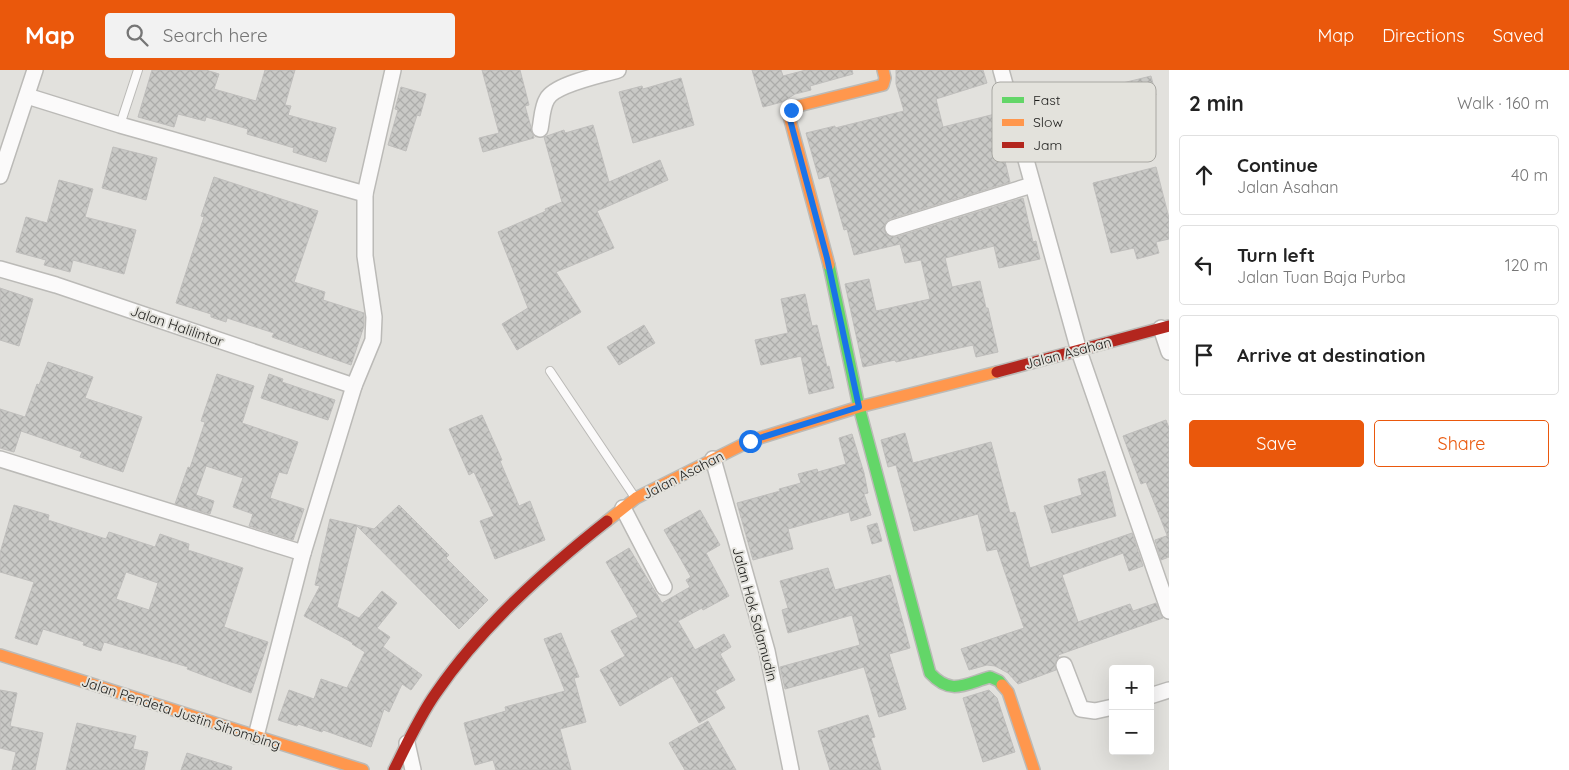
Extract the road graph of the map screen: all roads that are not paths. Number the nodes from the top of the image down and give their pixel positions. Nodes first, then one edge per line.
1 (35, 70) edge
2 (138, 70) edge
3 (393, 70) edge
4 (618, 70) edge
5 (884, 70) edge
6 (27, 96) junction
7 (120, 125) junction
8 (540, 129) dead end
9 (1026, 162) edge
10 (0, 176) edge
11 (1032, 185) junction
12 (365, 194) junction
13 (893, 228) dead end
14 (0, 269) edge
15 (1165, 327) edge
16 (1079, 350) junction
17 (1169, 352) edge
18 (550, 371) dead end
19 (354, 386) junction
20 (859, 407) junction
21 (0, 459) edge
22 (713, 459) junction
23 (636, 498) junction
24 (623, 508) junction
25 (303, 553) junction
26 (664, 587) dead end
27 (1169, 611) edge
28 (0, 655) edge
29 (1064, 666) dead end
30 (1169, 690) edge
31 (1154, 695) edge
32 (1109, 708) edge
33 (256, 736) junction
34 (407, 743) junction
35 (362, 770) edge
36 (394, 770) edge
37 (413, 770) edge
38 (791, 770) edge
39 (1034, 770) edge

1 - 6 street
2 - 7 lane
3 - 12 street
4 - 8 street
5 - 20 street
6 - 7 street
6 - 10 street
7 - 12 street
9 - 11 street
11 - 13 street
11 - 16 street
12 - 19 street
14 - 19 street, Jalan Halilintar
15 - 16 street, Jalan Asahan
15 - 17 street
16 - 20 street, Jalan Asahan
16 - 27 street
18 - 23 lane
19 - 25 street
20 - 22 street, Jalan Asahan
20 - 39 street
21 - 25 street
22 - 23 street, Jalan Asahan
22 - 38 street, Jalan Hok Salamudin
23 - 24 street, Jalan Asahan
24 - 26 street
24 - 34 street, Jalan Asahan
25 - 33 street
28 - 33 street, Jalan Pendeta Justin Sihombing
29 - 32 street
30 - 31 street
33 - 35 street, Jalan Pendeta Justin Sihombing
34 - 36 street, Jalan Asahan
34 - 37 street

